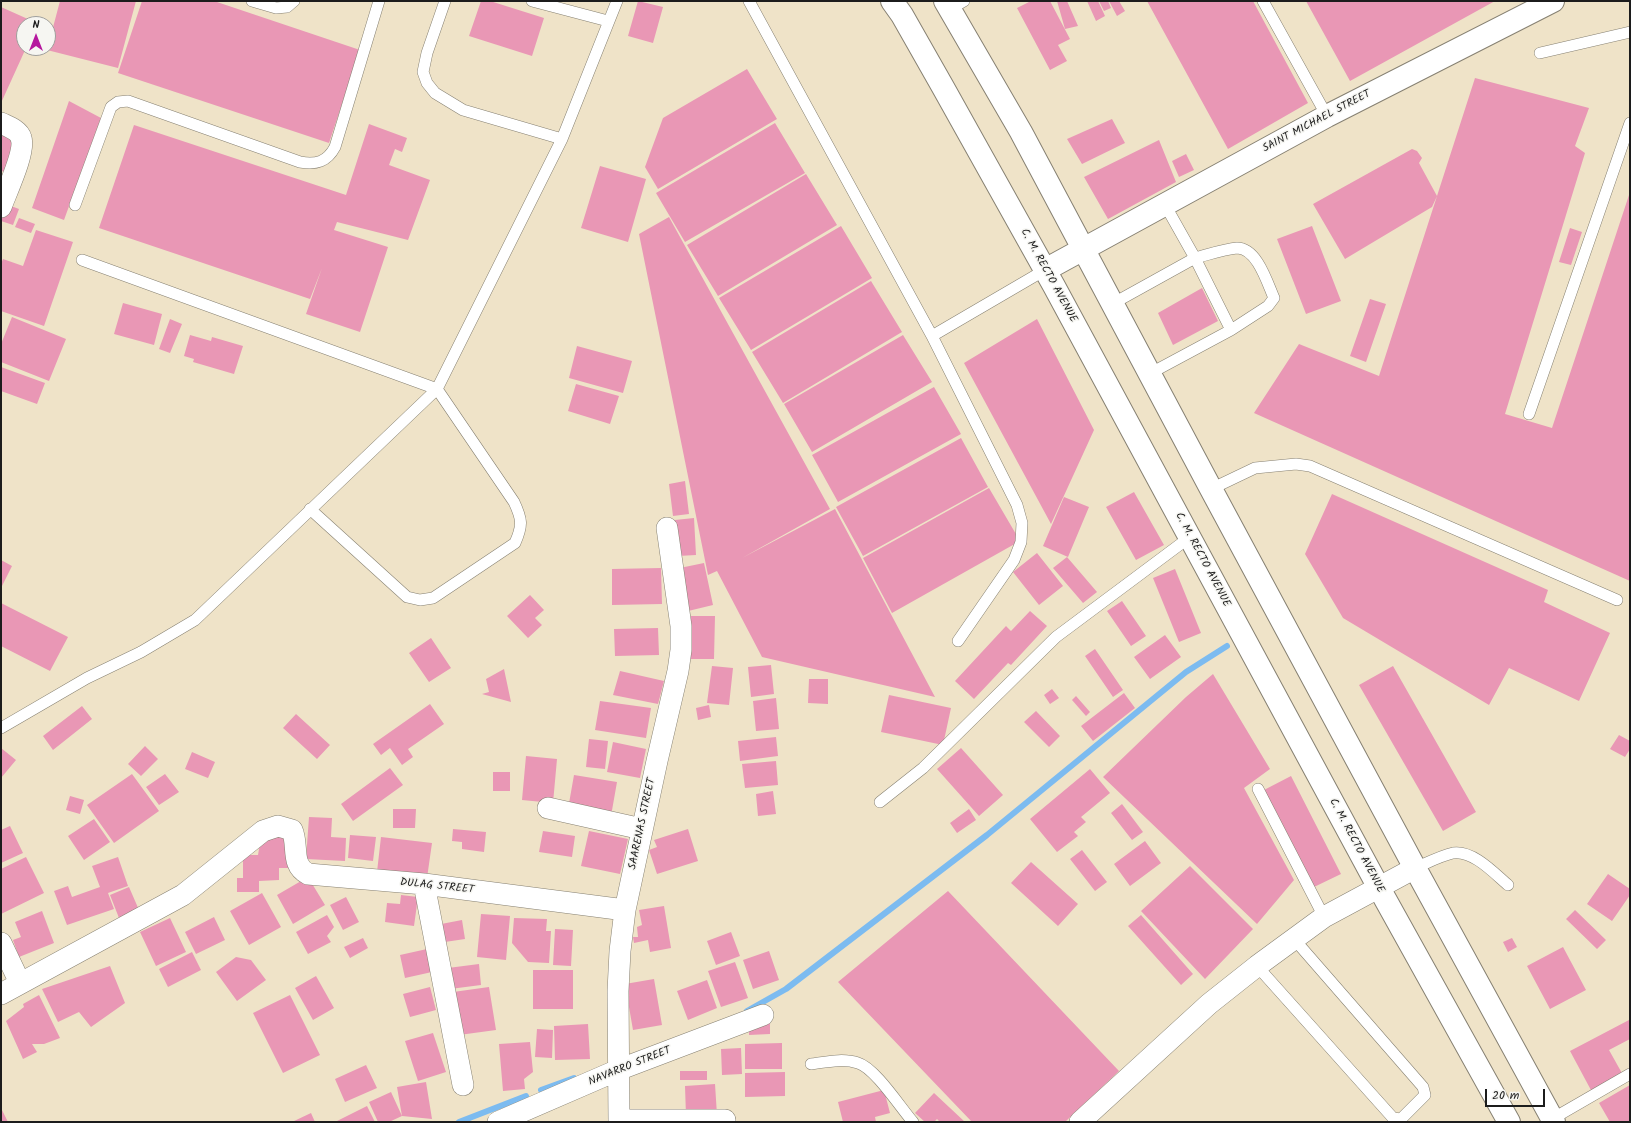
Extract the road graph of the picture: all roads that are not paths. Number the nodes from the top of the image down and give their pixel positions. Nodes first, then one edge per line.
1 (252, 1) edge
2 (294, 1) edge
3 (379, 1) edge
4 (445, 1) edge
5 (532, 1) edge
6 (617, 1) edge
7 (749, 1) edge
8 (892, 1) edge
9 (1263, 1) edge
10 (1553, 1) edge
11 (953, 4) edge
12 (608, 21) junction
13 (1630, 32) edge
14 (1540, 53) dead end
15 (1327, 116) junction
16 (1, 123) edge
17 (1630, 123) edge
18 (562, 139) junction
19 (1164, 204) junction
20 (75, 205) dead end
21 (1, 207) edge
22 (1083, 249) junction
23 (1194, 258) junction
24 (82, 260) dead end
25 (1045, 270) junction
26 (1112, 304) junction
27 (1231, 330) junction
28 (932, 336) junction
29 (1150, 374) junction
30 (437, 389) junction
31 (1529, 414) dead end
32 (1211, 489) junction
33 (310, 509) junction
34 (667, 528) dead end
35 (1190, 537) junction
36 (1617, 600) dead end
37 (958, 641) dead end
38 (1, 728) edge
39 (1258, 789) dead end
40 (880, 802) dead end
41 (548, 808) dead end
42 (642, 829) junction
43 (1415, 868) junction
44 (424, 884) junction
45 (1508, 885) dead end
46 (1379, 888) junction
47 (625, 910) junction
48 (1324, 917) junction
49 (1294, 939) junction
50 (1, 943) edge
51 (1257, 966) junction
52 (20, 983) junction
53 (1, 994) edge
54 (763, 1015) dead end
55 (811, 1064) dead end
56 (618, 1070) junction
57 (1630, 1074) edge
58 (463, 1085) dead end
59 (1553, 1120) edge
60 (618, 1121) edge
61 (498, 1122) edge
62 (725, 1122) edge
63 (913, 1122) edge
64 (1080, 1122) edge
65 (1509, 1122) edge

1 - 2 lane
3 - 20 lane
4 - 18 lane
5 - 12 lane
6 - 12 lane
7 - 28 lane
8 - 25 main road, C. M. RECTO AVENUE
9 - 15 lane
10 - 15 main road, SAINT MICHAEL STREET
11 - 22 main road
12 - 18 lane
13 - 14 lane
15 - 19 main road, SAINT MICHAEL STREET
16 - 21 street
17 - 31 lane
18 - 30 lane
19 - 22 main road, SAINT MICHAEL STREET
19 - 23 lane
22 - 25 main road, SAINT MICHAEL STREET
22 - 26 main road
23 - 26 lane
23 - 27 lane
23 - 27 lane
24 - 30 lane
25 - 28 lane
25 - 35 main road, C. M. RECTO AVENUE
26 - 29 main road
27 - 29 lane
28 - 37 lane
29 - 32 main road
30 - 33 lane
30 - 33 lane
32 - 36 lane
32 - 43 main road
33 - 38 lane
34 - 42 street, SAARENAS STREET
35 - 40 lane
35 - 46 main road, C. M. RECTO AVENUE
39 - 48 lane
41 - 42 street
42 - 47 street, SAARENAS STREET
43 - 45 lane
43 - 46 street
43 - 59 main road
44 - 47 street, DULAG STREET
44 - 52 street, DULAG STREET
44 - 58 street
46 - 48 street
46 - 65 main road, C. M. RECTO AVENUE
47 - 56 street, SAARENAS STREET
48 - 49 street
49 - 51 street
49 - 51 lane
50 - 52 street
51 - 64 street
52 - 53 street
54 - 56 street, NAVARRO STREET
55 - 63 lane
56 - 60 street, SAARENAS STREET
56 - 61 street, NAVARRO STREET
57 - 59 lane
60 - 62 street

